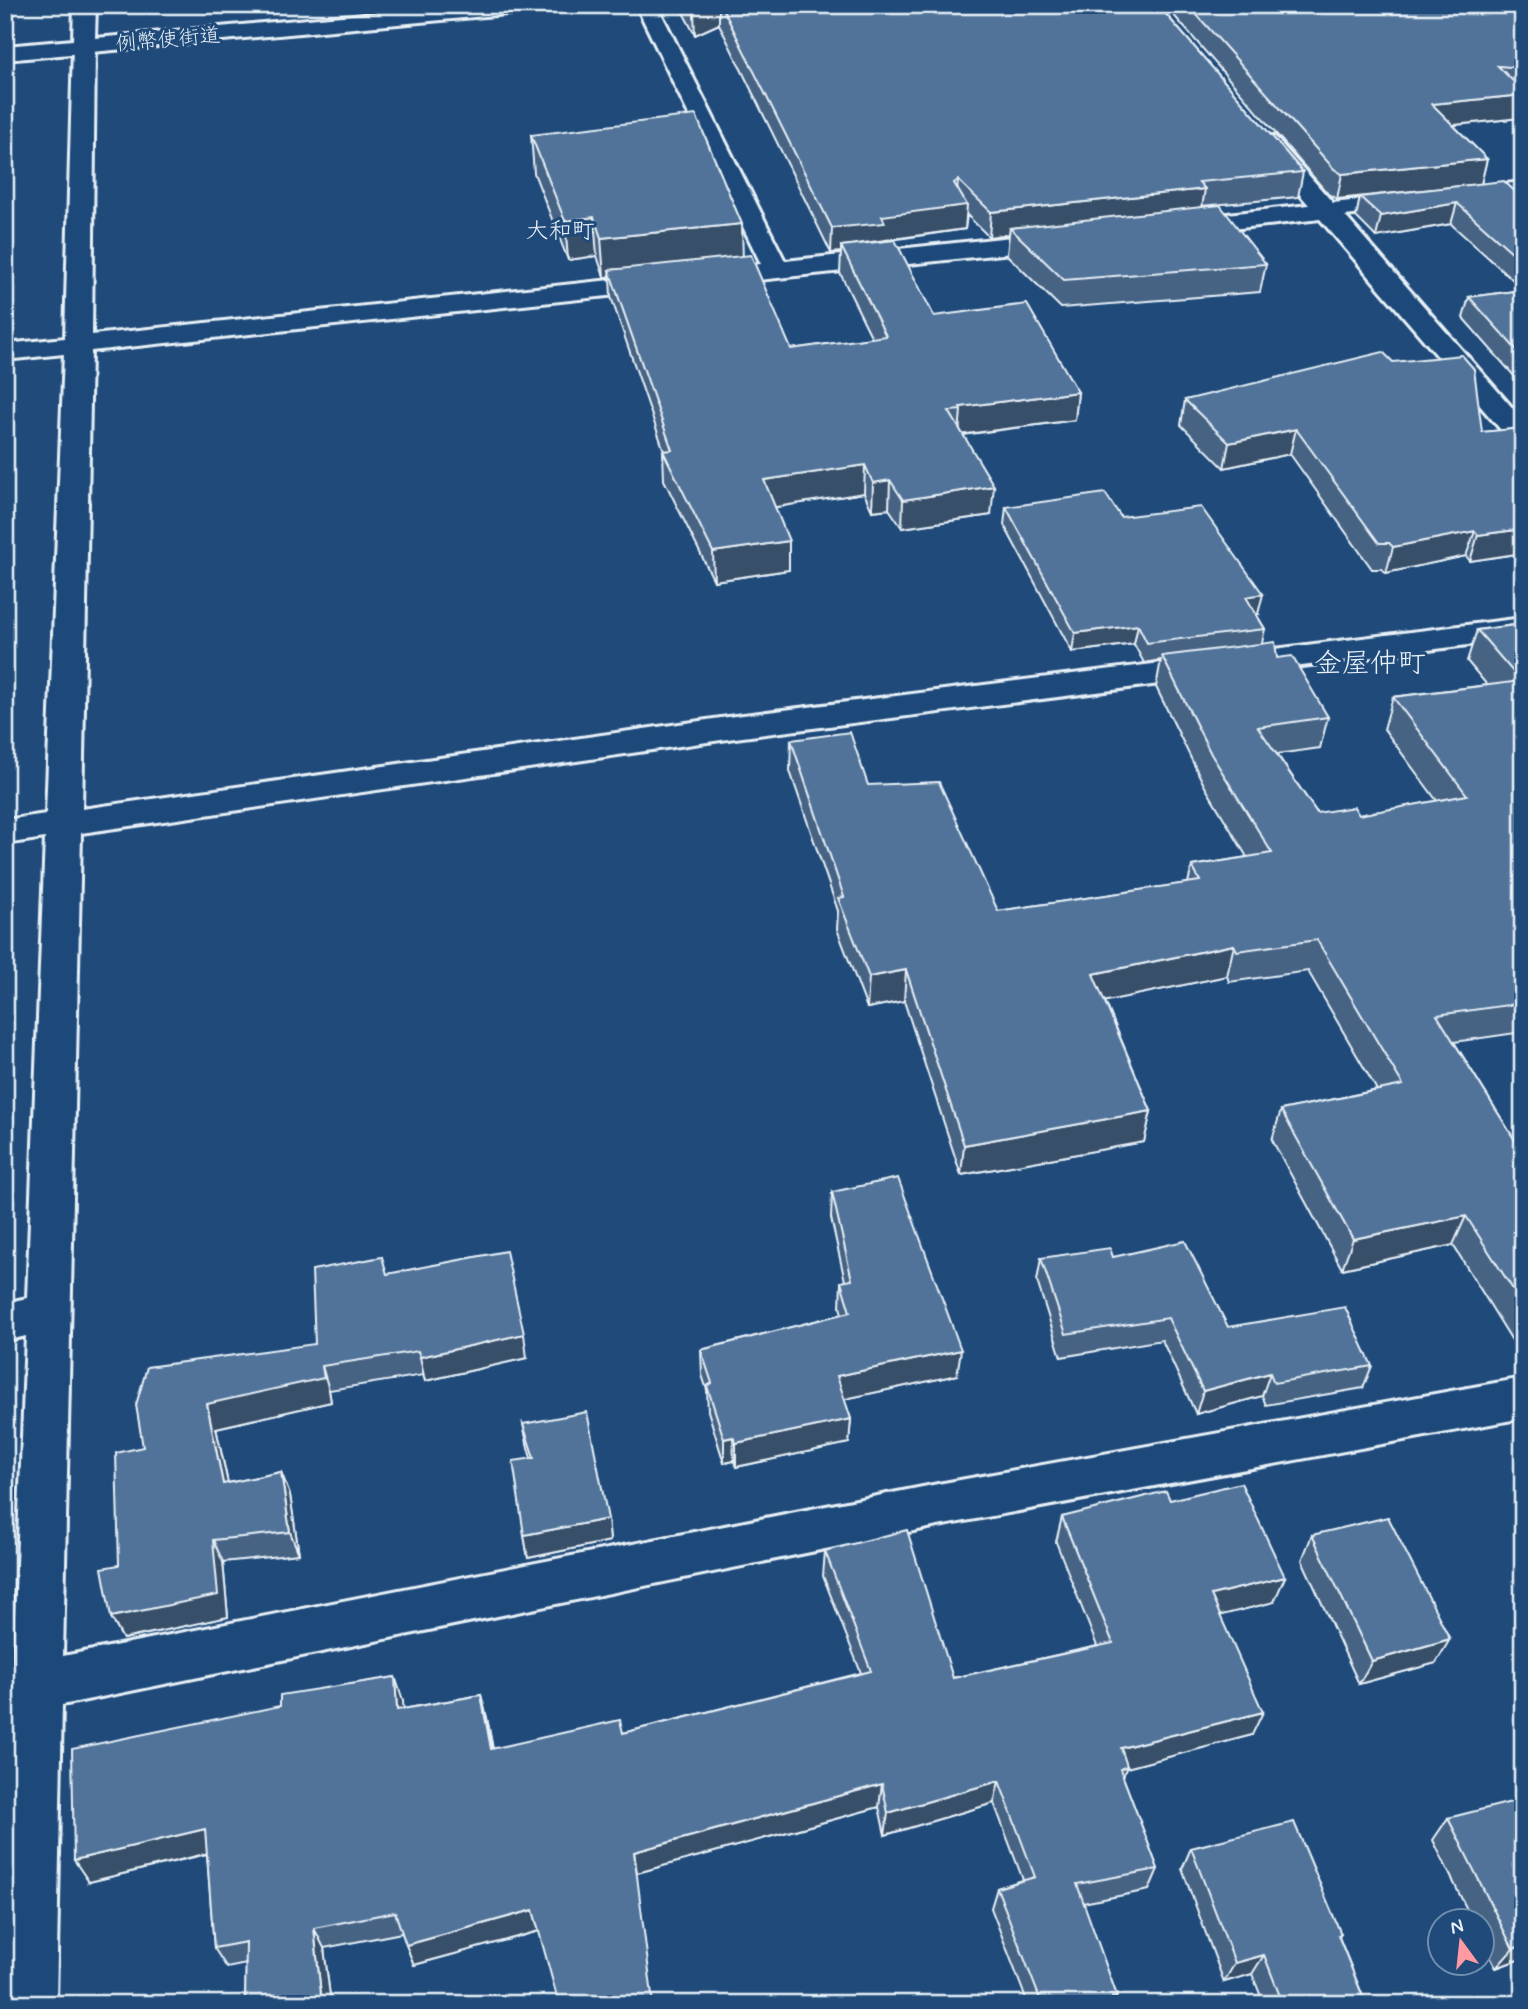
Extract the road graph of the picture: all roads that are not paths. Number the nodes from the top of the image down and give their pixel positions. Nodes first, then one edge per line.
1 (85, 5) edge
2 (540, 5) edge
3 (646, 5) edge
4 (85, 46) junction
5 (5, 53) edge
6 (1255, 129) edge
7 (1523, 189) edge
8 (1326, 211) junction
9 (1161, 229) edge
10 (1079, 237) edge
11 (777, 270) junction
12 (78, 344) junction
13 (5, 352) edge
14 (1523, 439) edge
15 (1523, 628) edge
16 (65, 824) junction
17 (5, 832) edge
18 (49, 1312) junction
19 (5, 1322) edge
20 (1523, 1398) edge
21 (22, 1688) edge
22 (29, 2004) edge

1 - 4 street
2 - 4 street, 例幣使街道
3 - 11 street
4 - 5 street, 例幣使街道
4 - 12 street
6 - 8 street
7 - 8 street
8 - 9 street
8 - 14 street
10 - 11 street
11 - 12 street
12 - 13 street
12 - 16 street
15 - 16 street
16 - 17 street
16 - 18 street
18 - 19 street
18 - 21 street
20 - 21 street
21 - 22 street

